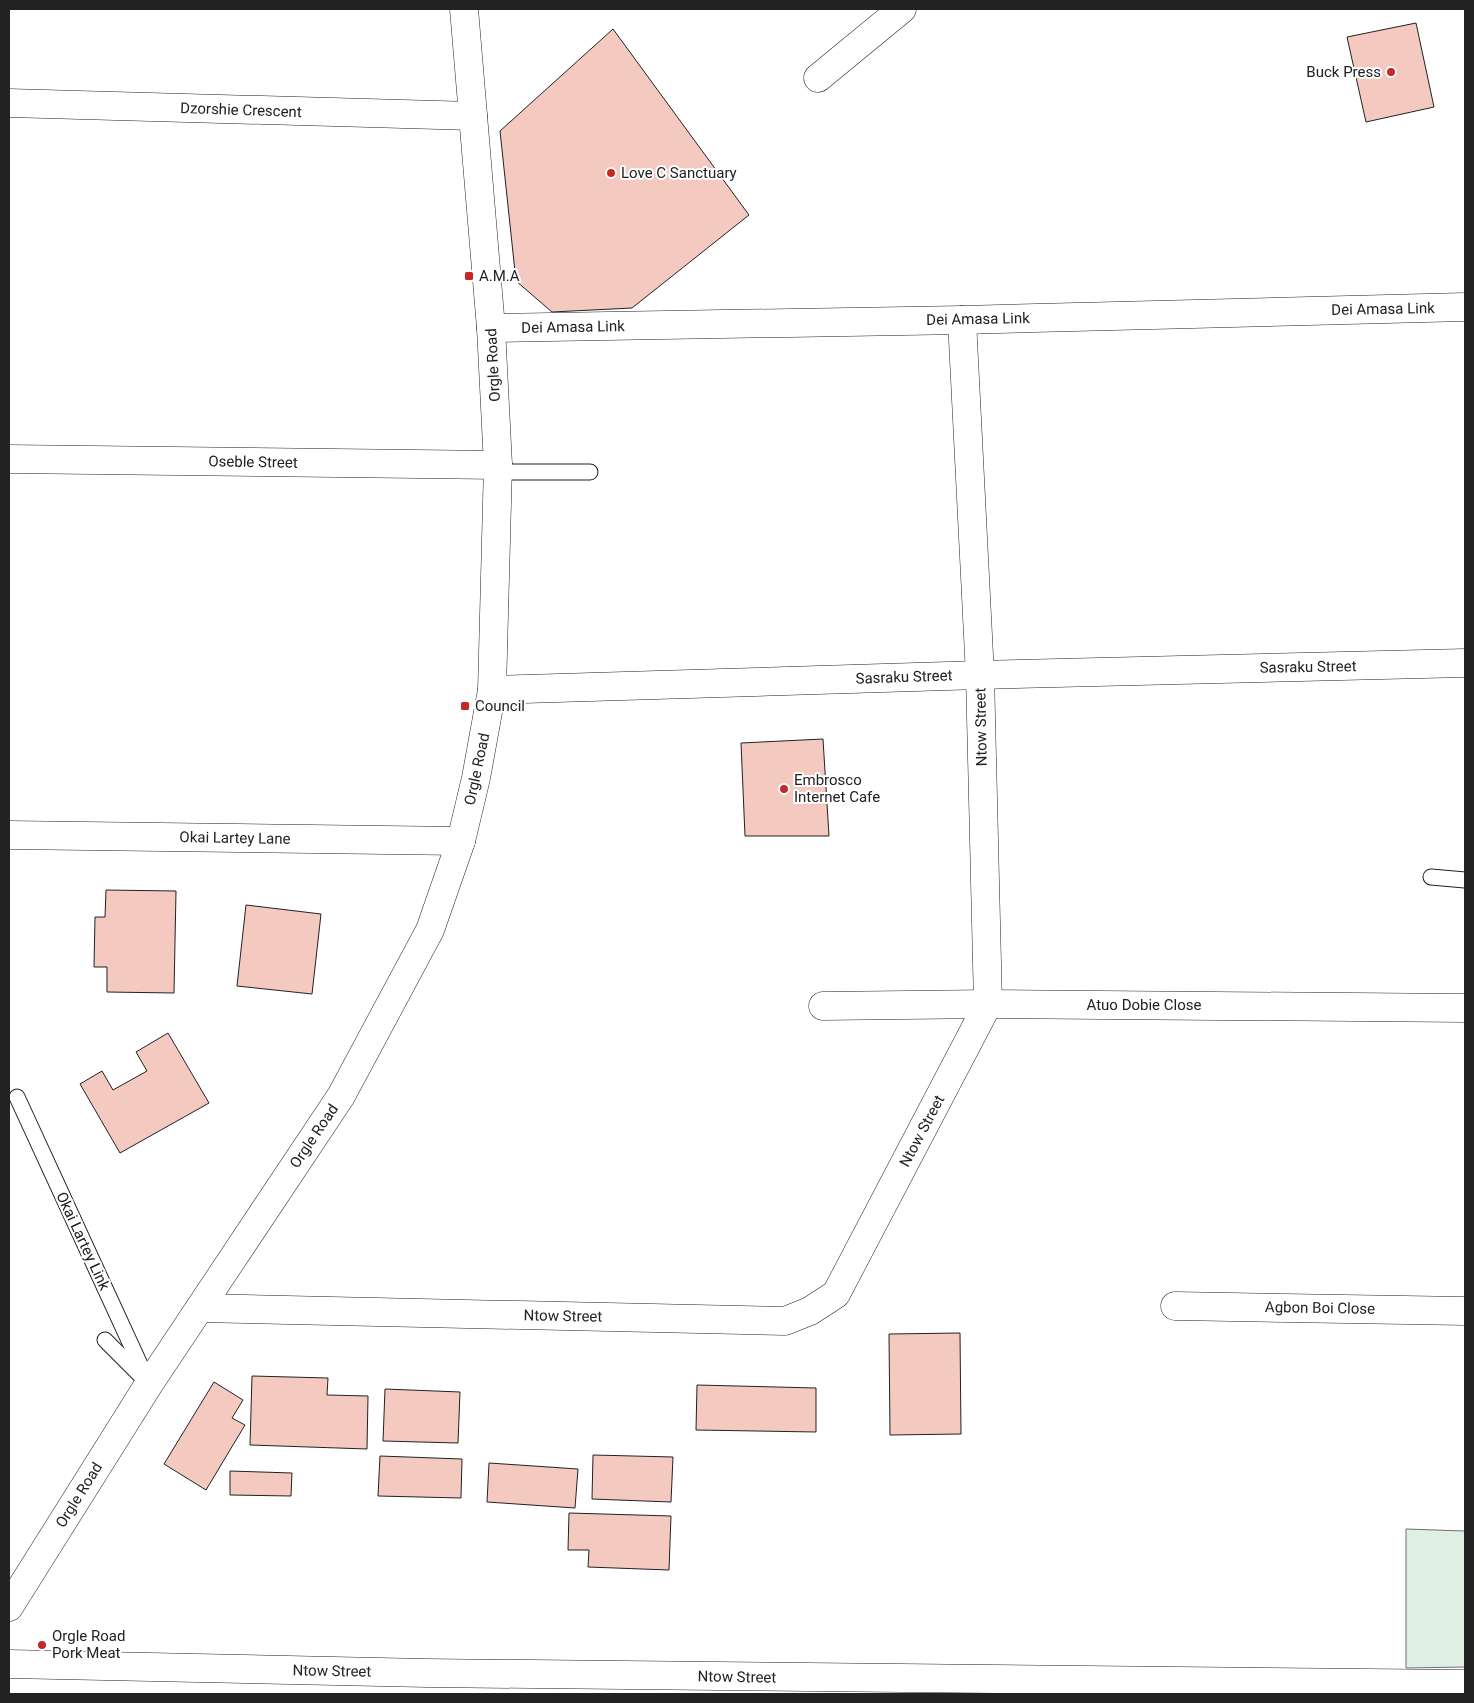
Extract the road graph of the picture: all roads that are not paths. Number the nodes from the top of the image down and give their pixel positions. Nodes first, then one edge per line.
1 (464, 9) edge
2 (902, 9) edge
3 (818, 78) dead end
4 (9, 103) edge
5 (473, 116) junction
6 (1465, 307) edge
7 (962, 320) junction
8 (491, 328) junction
9 (9, 459) edge
10 (498, 468) junction
11 (590, 472) dead end
12 (1465, 663) edge
13 (980, 675) junction
14 (492, 690) junction
15 (9, 835) edge
16 (460, 841) junction
17 (1431, 877) dead end
18 (1465, 880) edge
19 (988, 1004) junction
20 (823, 1006) dead end
21 (1465, 1008) edge
22 (17, 1098) dead end
23 (1175, 1306) dead end
24 (200, 1308) junction
25 (1465, 1311) edge
26 (105, 1340) dead end
27 (149, 1384) junction
28 (9, 1607) edge
29 (9, 1664) edge
30 (425, 1684) edge
31 (1465, 1684) edge

1 - 5 street, Orgle Road
2 - 3 street
4 - 5 street, Dzorshie Crescent
5 - 8 street, Orgle Road
6 - 7 street, Dei Amasa Link
7 - 8 street, Dei Amasa Link
7 - 13 street, Ntow Street
8 - 10 street, Orgle Road
9 - 10 street, Oseble Street
10 - 11 lane
10 - 14 street, Orgle Road
12 - 13 street, Sasraku Street
13 - 14 street, Sasraku Street
13 - 19 street, Ntow Street
14 - 16 street, Orgle Road
15 - 16 street, Okai Lartey Lane
16 - 24 street, Orgle Road
17 - 18 lane
19 - 20 street, Atuo Dobie Close
19 - 21 street, Atuo Dobie Close
19 - 24 street, Ntow Street
22 - 27 lane, Okai Lartey Link
23 - 25 street, Agbon Boi Close
24 - 27 street, Orgle Road
26 - 27 lane
27 - 28 street, Orgle Road
29 - 30 street, Ntow Street
30 - 31 street, Ntow Street

